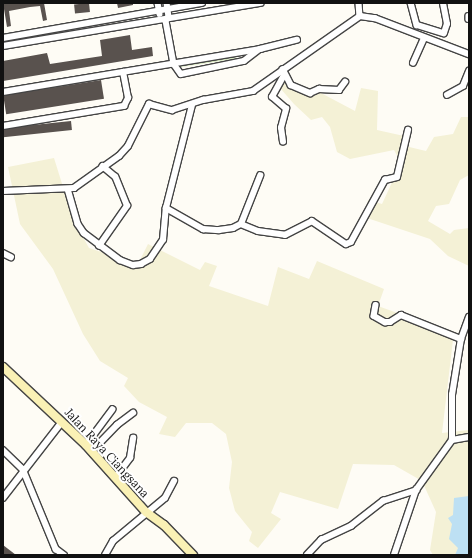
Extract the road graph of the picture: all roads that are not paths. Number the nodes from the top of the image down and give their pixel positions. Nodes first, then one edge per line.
1 (158, 3) edge
2 (202, 3) edge
3 (260, 3) edge
4 (359, 3) edge
5 (411, 3) edge
6 (443, 3) edge
7 (167, 6) edge
8 (159, 11) junction
9 (360, 16) junction
10 (165, 19) junction
11 (3, 38) edge
12 (424, 38) junction
13 (296, 40) dead end
14 (3, 46) edge
15 (260, 49) junction
16 (469, 54) edge
17 (413, 63) dead end
18 (174, 64) junction
19 (283, 69) junction
20 (469, 71) edge
21 (123, 72) junction
22 (284, 75) junction
23 (345, 82) dead end
24 (3, 92) edge
25 (447, 95) dead end
26 (192, 105) junction
27 (3, 126) edge
28 (408, 130) dead end
29 (283, 142) dead end
30 (103, 167) junction
31 (260, 176) dead end
32 (68, 189) junction
33 (3, 191) edge
34 (166, 208) junction
35 (241, 224) junction
36 (99, 246) junction
37 (3, 253) edge
38 (11, 257) dead end
39 (376, 305) dead end
40 (469, 317) edge
41 (461, 339) junction
42 (3, 367) edge
43 (112, 410) dead end
44 (133, 413) dead end
45 (62, 422) junction
46 (469, 437) edge
47 (133, 438) dead end
48 (452, 440) junction
49 (89, 448) junction
50 (3, 450) edge
51 (24, 469) junction
52 (116, 478) junction
53 (174, 481) dead end
54 (416, 490) junction
55 (3, 498) edge
56 (146, 512) junction
57 (64, 555) edge
58 (105, 555) edge
59 (193, 555) edge
60 (307, 555) edge
61 (394, 555) edge

1 - 8 street
2 - 7 street
3 - 10 street
4 - 9 street
5 - 6 street
7 - 8 street
7 - 10 street
8 - 10 street
8 - 11 street
9 - 12 street
9 - 19 street
10 - 14 street
10 - 18 street
12 - 16 street
12 - 17 street
13 - 15 street
15 - 18 street
15 - 18 street
18 - 21 street
19 - 22 street
19 - 26 street
20 - 25 street
21 - 24 street
21 - 27 street
22 - 23 street
22 - 29 street
26 - 30 street
26 - 34 street
28 - 35 street
30 - 32 street
30 - 36 street
31 - 35 street
32 - 33 street
32 - 36 street
34 - 35 street
34 - 36 street
37 - 38 street
39 - 41 street
40 - 41 street
41 - 48 street
42 - 45 main road, Jalan Raya Ciangsana
43 - 49 street
44 - 49 street
45 - 49 main road, Jalan Raya Ciangsana
45 - 51 street
46 - 48 street
47 - 52 street
48 - 54 street
49 - 52 main road, Jalan Raya Ciangsana
50 - 51 street
51 - 55 street
51 - 57 street
52 - 56 main road, Jalan Raya Ciangsana
53 - 56 street
54 - 60 street
54 - 61 street
56 - 58 street
56 - 59 main road, Jalan Raya Ciangsana

